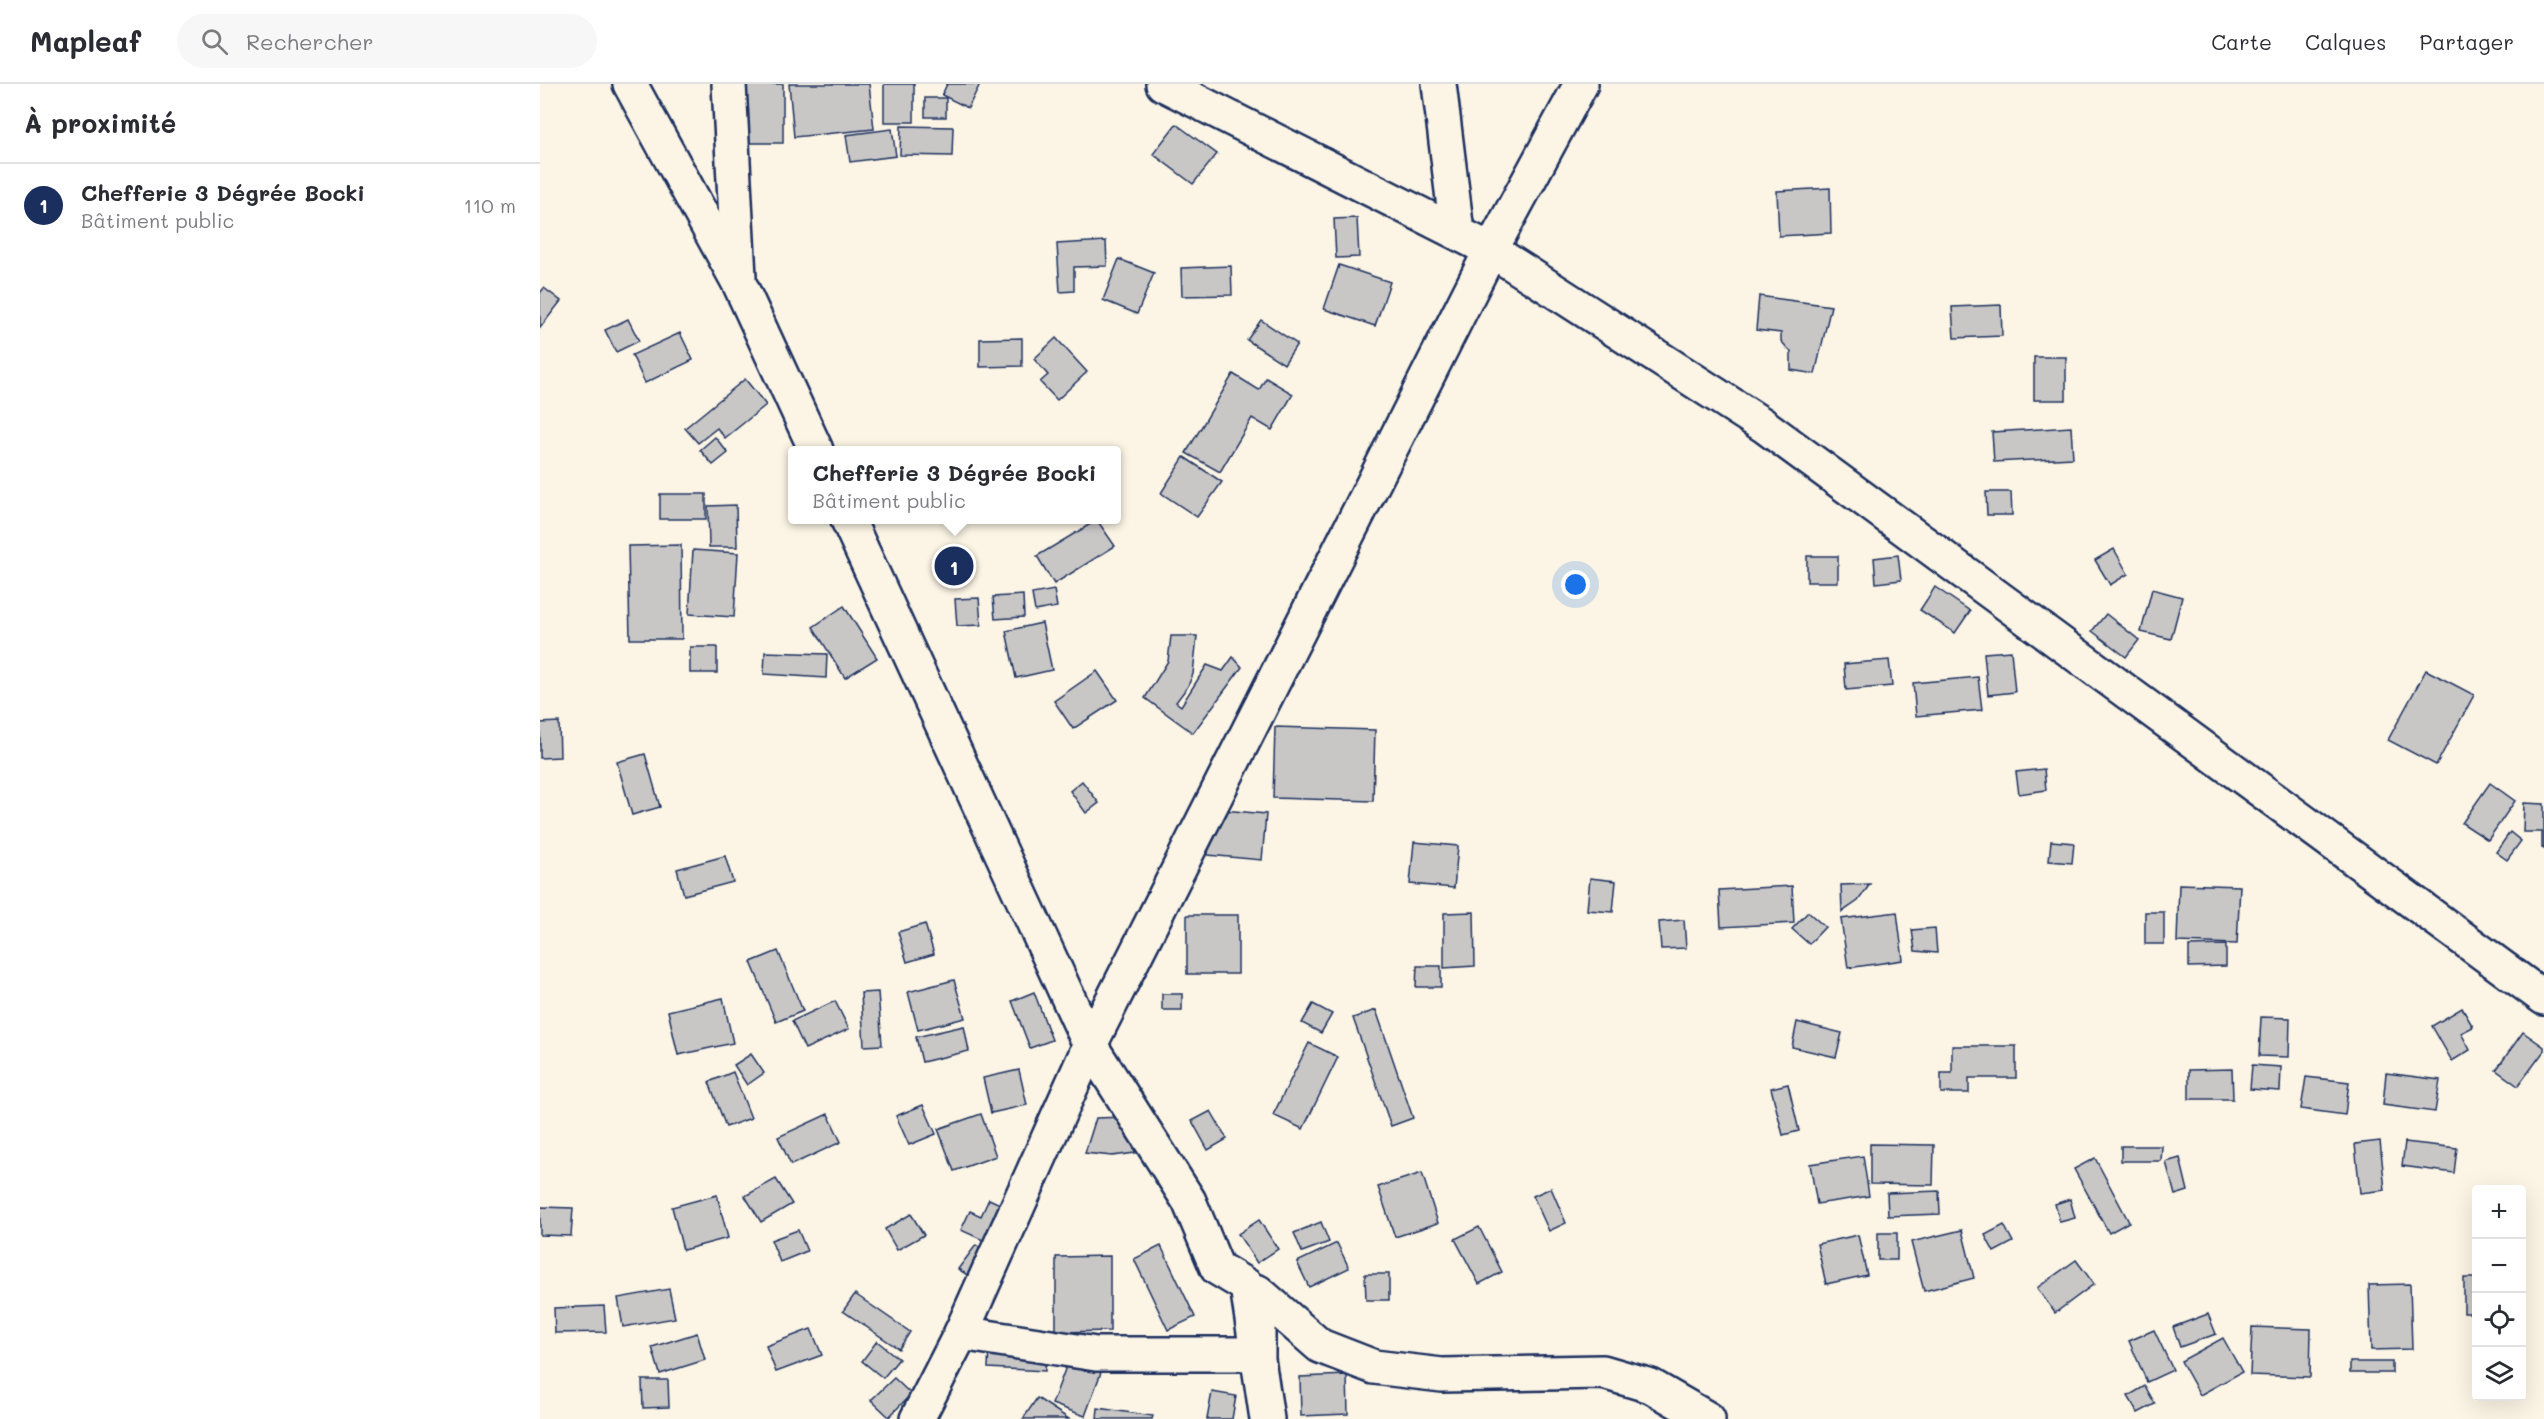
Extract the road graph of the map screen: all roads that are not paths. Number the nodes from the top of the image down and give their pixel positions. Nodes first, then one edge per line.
1 (630, 84) edge
2 (729, 84) edge
3 (1163, 84) edge
4 (1439, 84) edge
5 (1581, 84) edge
6 (1457, 232) junction
7 (1491, 250) junction
8 (740, 285) junction
9 (814, 446) edge
10 (850, 524) edge
11 (2544, 998) edge
12 (1090, 1045) junction
13 (962, 1333) junction
14 (1258, 1354) junction
15 (917, 1419) edge
16 (1267, 1419) edge
17 (1708, 1419) edge

1 - 8 street
2 - 8 street
3 - 6 street
4 - 6 street
5 - 7 street
6 - 7 street
7 - 11 street
7 - 12 street
8 - 9 street
10 - 12 street
12 - 13 street
12 - 14 street
13 - 14 street
13 - 15 street
14 - 16 street
14 - 17 street

